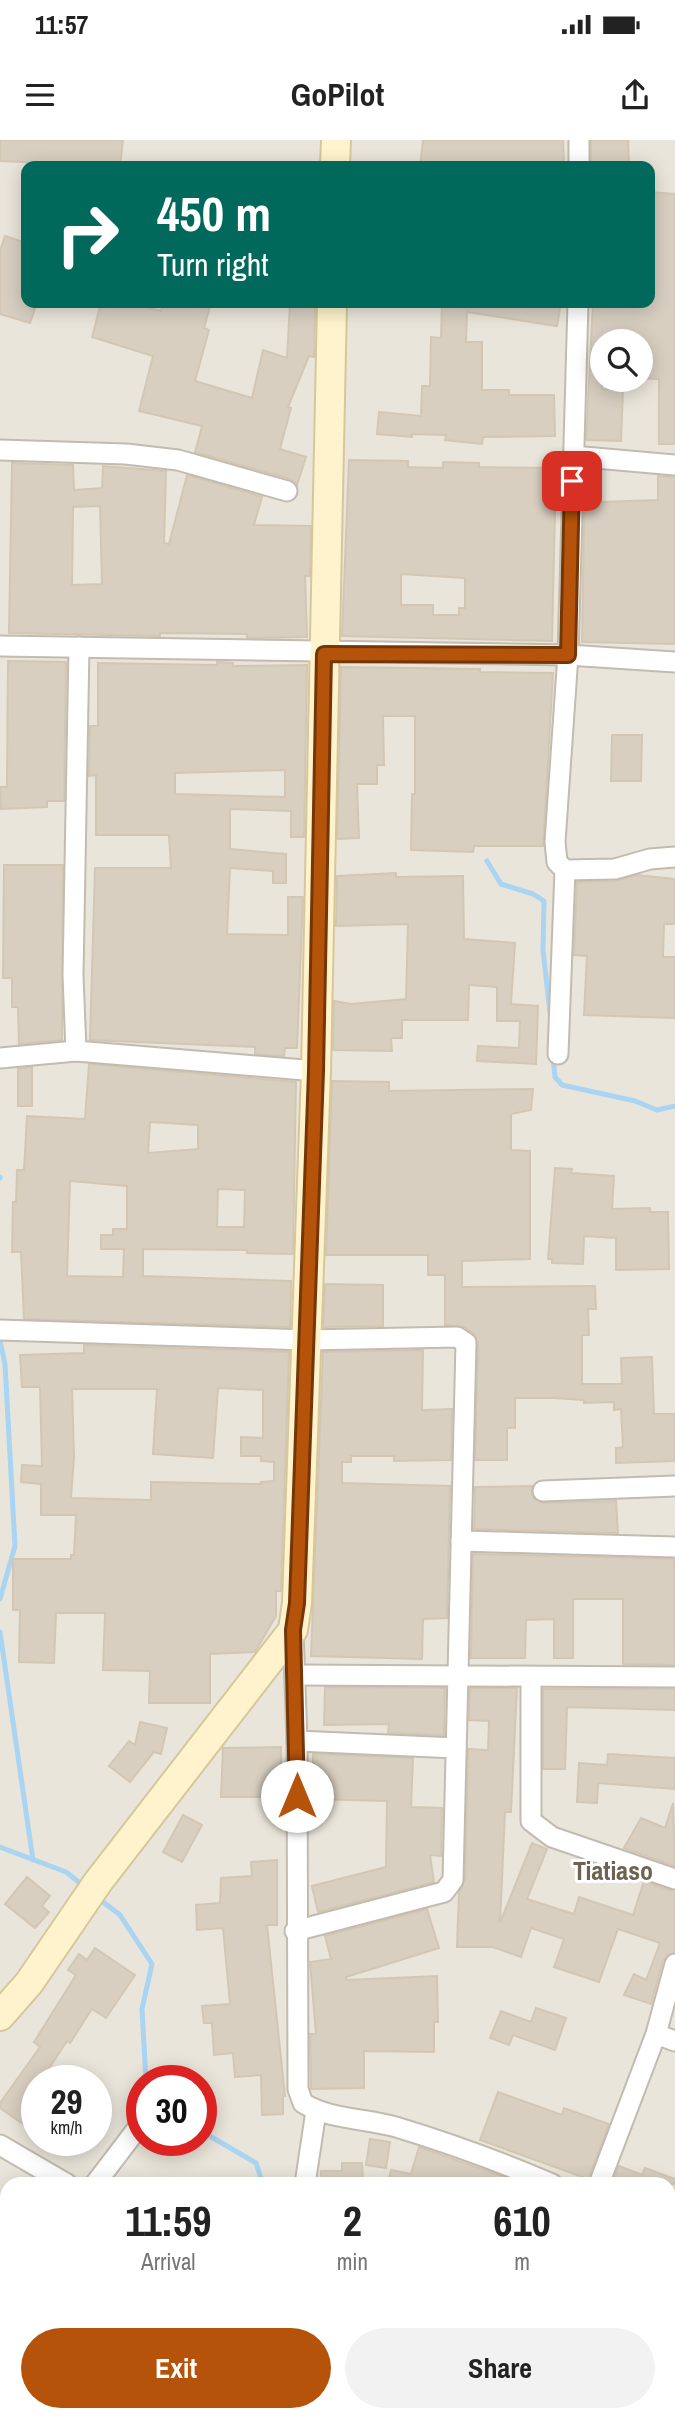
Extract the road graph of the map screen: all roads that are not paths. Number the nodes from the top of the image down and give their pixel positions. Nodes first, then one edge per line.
1 (336, 140) edge
2 (579, 140) edge
3 (335, 161) edge
4 (579, 161) edge
5 (332, 308) edge
6 (578, 308) edge
7 (0, 450) edge
8 (573, 456) junction
9 (675, 465) edge
10 (287, 491) dead end
11 (0, 646) edge
12 (79, 647) junction
13 (324, 654) junction
14 (568, 655) junction
15 (675, 662) edge
16 (675, 857) edge
17 (565, 870) junction
18 (76, 1051) junction
19 (558, 1054) dead end
20 (0, 1058) edge
21 (316, 1071) junction
22 (0, 1330) edge
23 (307, 1340) junction
24 (675, 1486) edge
25 (543, 1491) dead end
26 (461, 1541) junction
27 (675, 1547) edge
28 (293, 1630) junction
29 (295, 1675) junction
30 (458, 1677) junction
31 (531, 1677) junction
32 (675, 1677) edge
33 (298, 1741) junction
34 (456, 1748) junction
35 (675, 1879) edge
36 (295, 1931) junction
37 (675, 1964) edge
38 (0, 2016) edge
39 (656, 2034) junction
40 (675, 2041) edge
41 (316, 2111) junction
42 (126, 2142) edge
43 (0, 2145) edge
44 (55, 2177) edge
45 (100, 2177) edge
46 (306, 2177) edge
47 (536, 2177) edge
48 (602, 2177) edge

1 - 3 street
2 - 4 street
5 - 13 street
6 - 8 street
7 - 10 street
8 - 9 street
8 - 14 street
11 - 12 street
12 - 13 street
12 - 18 street
13 - 14 street
13 - 21 street
14 - 15 street
14 - 17 street
16 - 17 street
17 - 19 street
18 - 20 street
18 - 21 street
21 - 23 street
22 - 23 street
23 - 26 street
23 - 28 street
24 - 25 street
26 - 27 street
26 - 30 street
28 - 29 street
28 - 38 street
29 - 30 street
29 - 33 street
30 - 31 street
30 - 34 street
31 - 32 street
31 - 35 street
33 - 34 street
33 - 36 street
34 - 36 street
36 - 41 street
37 - 39 street
39 - 40 street
39 - 48 street
41 - 46 street
41 - 47 street
42 - 45 street
43 - 44 street

